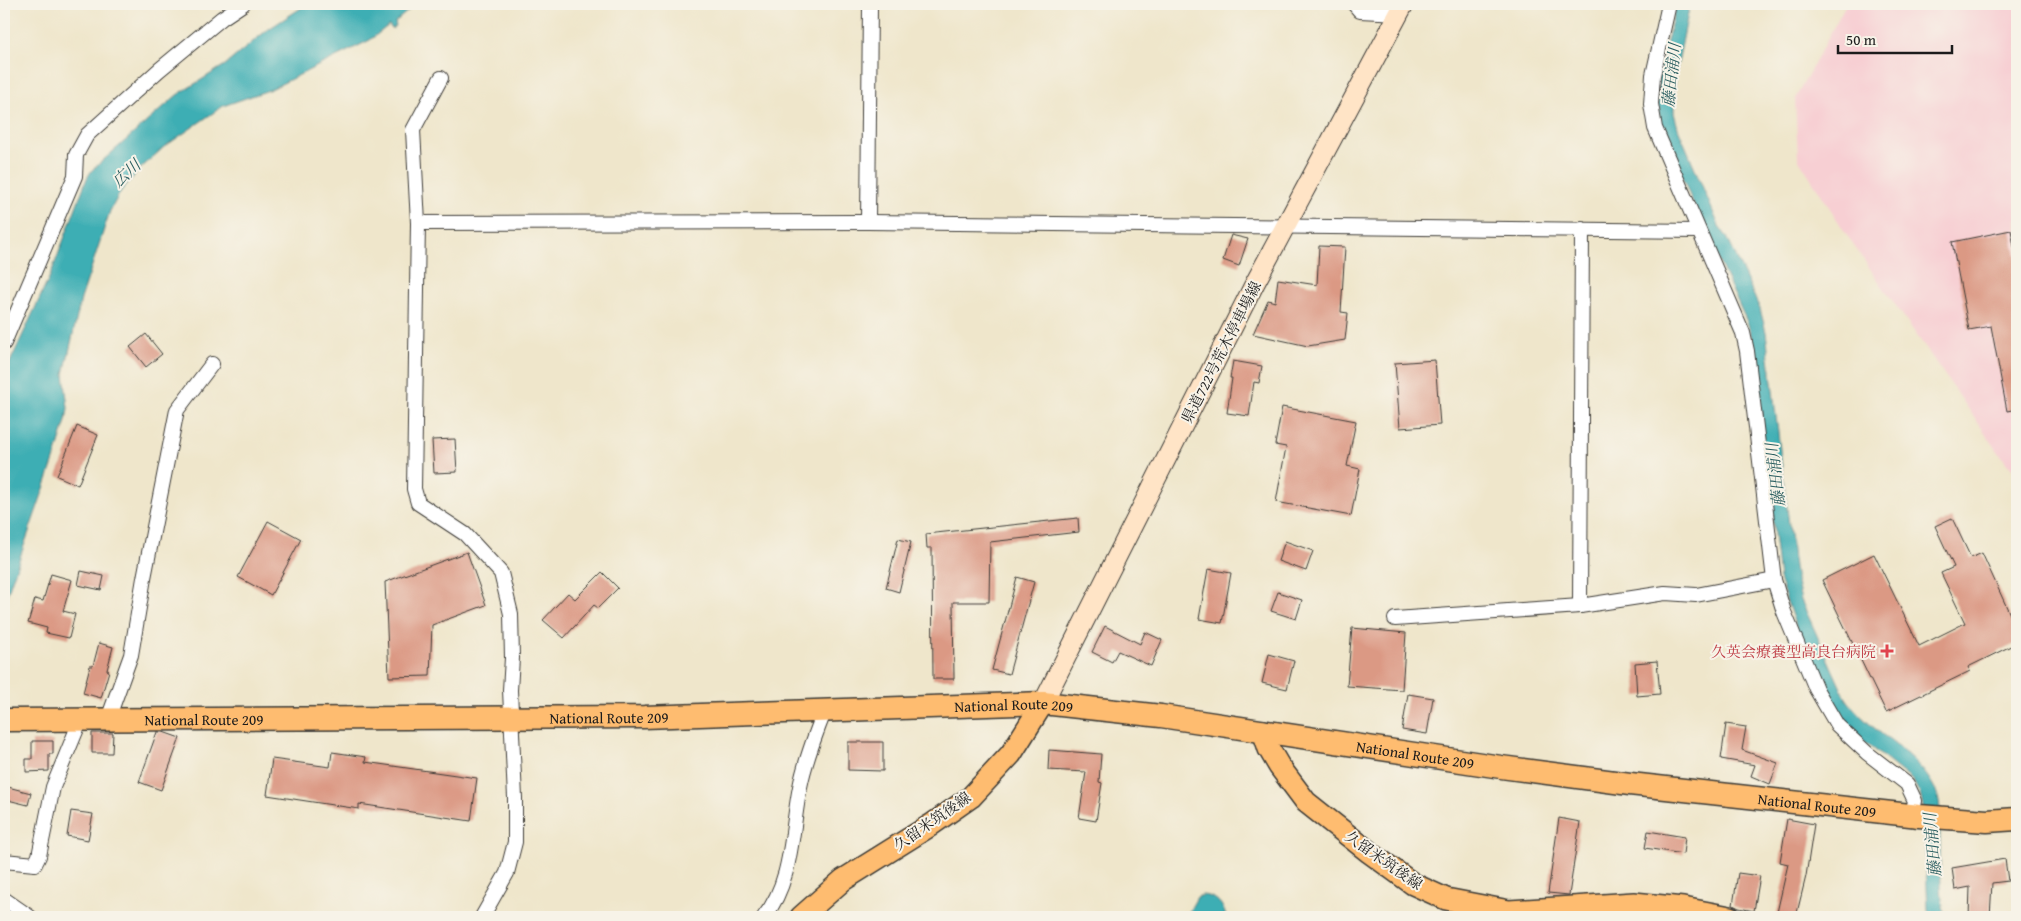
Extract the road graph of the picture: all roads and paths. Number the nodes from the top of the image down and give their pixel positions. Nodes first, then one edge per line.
1 (243, 4) edge
2 (870, 4) edge
3 (1354, 4) edge
4 (1670, 4) edge
5 (1401, 9) edge
6 (441, 78) dead end
7 (868, 222) junction
8 (418, 223) junction
9 (1286, 225) junction
10 (1582, 229) junction
11 (1698, 231) junction
12 (4, 343) edge
13 (212, 364) dead end
14 (1774, 580) junction
15 (1580, 606) junction
16 (1395, 619) dead end
17 (1043, 703) junction
18 (825, 710) junction
19 (81, 718) junction
20 (511, 718) junction
21 (108, 719) junction
22 (4, 720) edge
23 (1264, 731) junction
24 (1916, 816) junction
25 (2017, 819) edge
26 (4, 860) edge
27 (4, 899) edge
28 (30, 917) edge
29 (482, 917) edge
30 (764, 917) edge
31 (801, 917) edge
32 (1730, 917) edge

1 - 12 street
2 - 7 street
3 - 5 street
4 - 11 street
5 - 9 main road, 県道722号荒木停車場線
6 - 8 street
7 - 8 street
7 - 9 street
8 - 20 street
9 - 10 street
9 - 17 main road, 県道722号荒木停車場線
10 - 11 street
10 - 15 street
11 - 14 street
13 - 21 street
14 - 15 street
14 - 24 street
15 - 16 street
17 - 18 highway, National Route 209
17 - 23 highway, National Route 209
17 - 31 main road, 久留米筑後線
18 - 20 highway, National Route 209
18 - 30 street
19 - 21 highway, National Route 209
19 - 22 highway, National Route 209
19 - 26 street
20 - 21 highway, National Route 209
20 - 29 street
23 - 24 highway, National Route 209
23 - 32 main road, 久留米筑後線
24 - 25 highway, National Route 209
27 - 28 street

